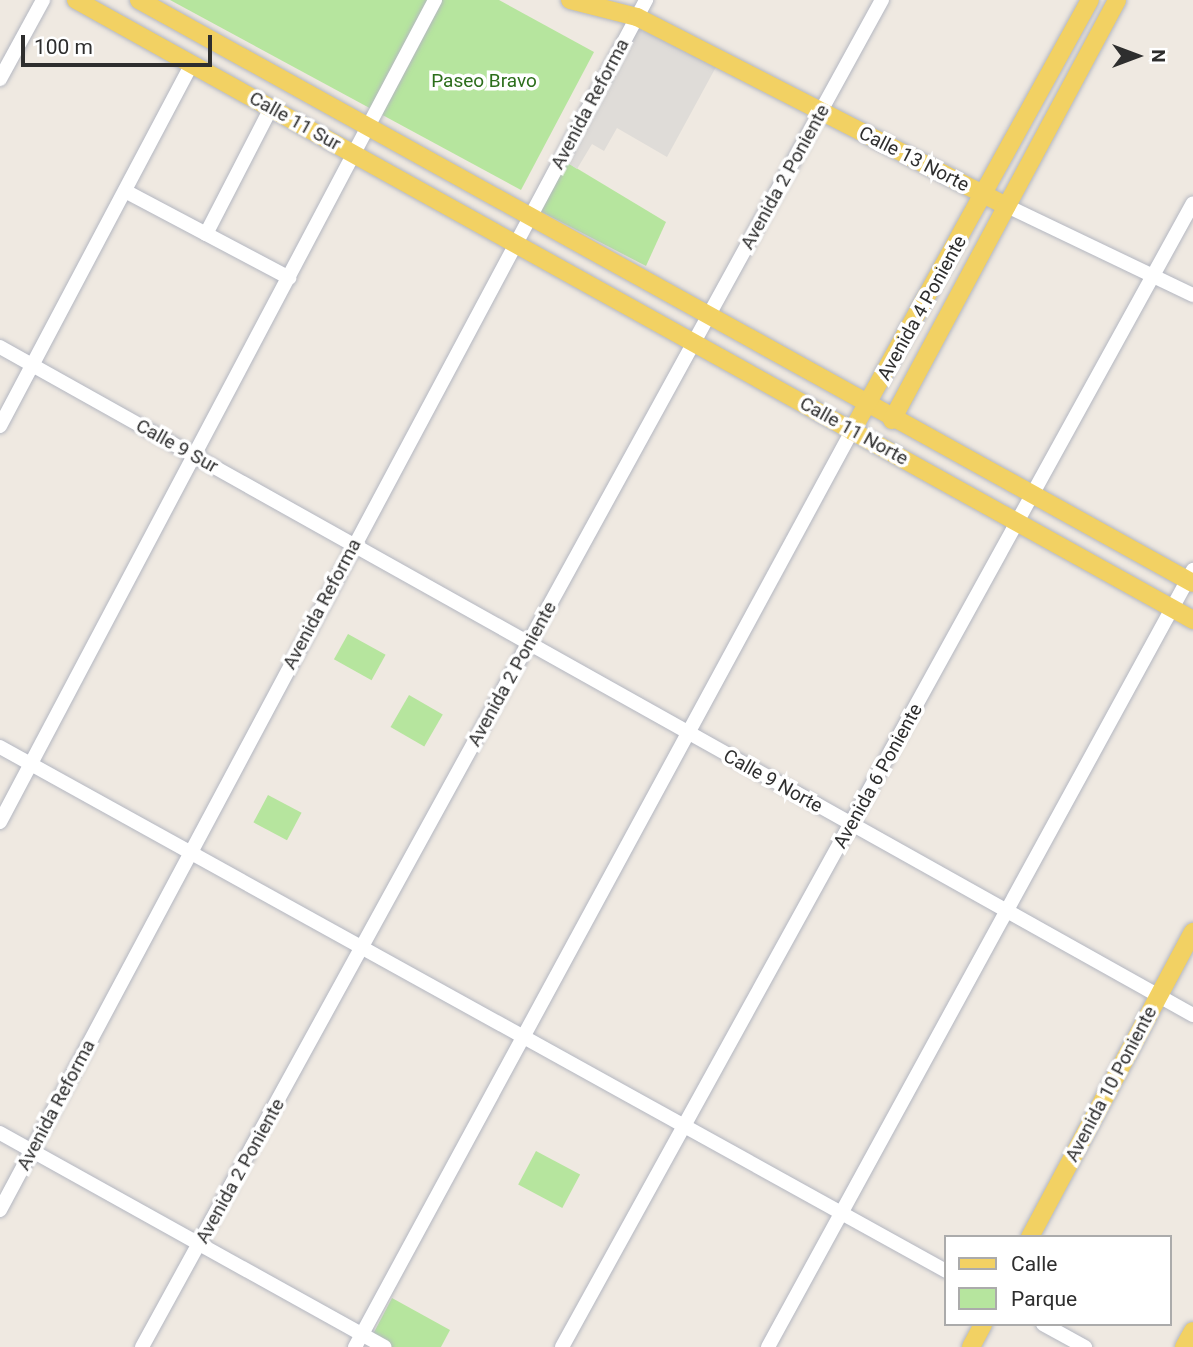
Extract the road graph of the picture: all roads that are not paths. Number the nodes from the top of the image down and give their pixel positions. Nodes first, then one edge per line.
1 (43, 0) edge
2 (76, 0) edge
3 (139, 0) edge
4 (435, 0) edge
5 (570, 0) edge
6 (646, 0) edge
7 (882, 0) edge
8 (1090, 0) edge
9 (1117, 0) edge
10 (637, 17) junction
11 (192, 64) junction
12 (0, 79) edge
13 (271, 108) junction
14 (821, 111) junction
15 (368, 128) junction
16 (354, 154) junction
17 (125, 191) junction
18 (987, 195) junction
19 (1193, 203) edge
20 (1007, 206) junction
21 (529, 218) junction
22 (206, 234) junction
23 (515, 243) junction
24 (1153, 275) junction
25 (289, 278) junction
26 (1193, 295) edge
27 (708, 317) junction
28 (914, 317) junction
29 (694, 342) junction
30 (0, 347) edge
31 (925, 361) junction
32 (32, 365) junction
33 (867, 407) junction
34 (892, 421) junction
35 (0, 426) edge
36 (852, 431) junction
37 (194, 455) junction
38 (1034, 494) junction
39 (1018, 523) junction
40 (354, 544) junction
41 (1191, 578) edge
42 (1172, 609) junction
43 (1193, 620) edge
44 (528, 645) junction
45 (687, 734) junction
46 (0, 747) edge
47 (31, 764) junction
48 (0, 822) edge
49 (851, 825) junction
50 (189, 854) junction
51 (1006, 912) junction
52 (1193, 932) edge
53 (361, 949) junction
54 (1158, 996) junction
55 (1193, 1015) edge
56 (522, 1037) junction
57 (684, 1126) junction
58 (0, 1133) edge
59 (32, 1151) junction
60 (0, 1210) edge
61 (841, 1213) junction
62 (1031, 1235) edge
63 (199, 1245) junction
64 (944, 1270) edge
65 (982, 1326) edge
66 (1047, 1326) edge
67 (1193, 1331) edge
68 (358, 1341) edge
69 (142, 1347) edge
70 (384, 1347) edge
71 (562, 1347) edge
72 (768, 1347) edge
73 (971, 1347) edge
74 (1085, 1347) edge
75 (1184, 1347) edge

1 - 12 street
2 - 11 main road, Calle 11 Sur
3 - 15 main road, Calle 11 Sur
4 - 15 street
5 - 10 main road, Calle 13 Norte
6 - 10 street, Avenida Reforma
7 - 14 street, Avenida 2 Poniente
8 - 18 main road, Avenida 4 Poniente
9 - 20 main road, Avenida 4 Poniente
10 - 14 main road, Calle 13 Norte
10 - 21 street, Avenida Reforma
11 - 13 main road, Calle 11 Sur
11 - 17 street
13 - 16 main road, Calle 11 Sur
13 - 22 street
14 - 18 main road, Calle 13 Norte
14 - 27 street, Avenida 2 Poniente
15 - 16 street
15 - 21 main road, Calle 11 Sur
16 - 23 main road, Calle 11 Sur
16 - 25 street
17 - 22 street
17 - 32 street
18 - 20 main road, Calle 13 Norte
18 - 28 main road, Avenida 4 Poniente
19 - 24 street, Avenida 6 Poniente
20 - 24 street, Calle 13 Norte
20 - 31 main road, Avenida 4 Poniente
21 - 23 street, Avenida Reforma
21 - 27 main road, Calle 11 Norte
22 - 25 street
23 - 29 main road, Calle 11 Norte
23 - 40 street, Avenida Reforma
24 - 26 street, Calle 13 Norte
24 - 38 street, Avenida 6 Poniente
25 - 37 street
27 - 29 street, Avenida 2 Poniente
27 - 33 main road, Calle 11 Norte
28 - 31 main road
28 - 33 main road, Avenida 4 Poniente
29 - 36 main road, Calle 11 Norte
29 - 44 street, Avenida 2 Poniente
30 - 32 street, Calle 9 Sur
31 - 34 main road, Avenida 4 Poniente
32 - 35 street
32 - 37 street, Calle 9 Sur
33 - 34 main road, Calle 11 Norte
33 - 36 main road, Avenida 4 Poniente
34 - 38 main road, Calle 11 Norte
36 - 39 main road, Calle 11 Norte
36 - 45 street
37 - 40 street, Calle 9 Sur
37 - 47 street
38 - 39 street, Avenida 6 Poniente
38 - 41 main road, Calle 11 Norte
39 - 42 main road, Calle 11 Norte
39 - 49 street, Avenida 6 Poniente
40 - 44 street, Calle 9 Norte
40 - 50 street, Avenida Reforma
41 - 42 street
42 - 43 main road, Calle 11 Norte
42 - 51 street
44 - 45 street, Calle 9 Norte
44 - 53 street, Avenida 2 Poniente
45 - 49 street, Calle 9 Norte
45 - 56 street
46 - 47 street
47 - 48 street
47 - 50 street
49 - 51 street, Calle 9 Norte
49 - 57 street, Avenida 6 Poniente
50 - 53 street
50 - 59 street, Avenida Reforma
51 - 54 street, Calle 9 Norte
51 - 61 street
52 - 54 main road, Avenida 10 Poniente
53 - 56 street
53 - 63 street, Avenida 2 Poniente
54 - 55 street, Calle 9 Norte
54 - 62 main road, Avenida 10 Poniente
56 - 57 street
56 - 68 street
57 - 61 street
57 - 71 street, Avenida 6 Poniente
58 - 59 street
59 - 60 street, Avenida Reforma
59 - 63 street
61 - 64 street
61 - 72 street
63 - 68 street
63 - 69 street, Avenida 2 Poniente
65 - 73 main road
66 - 74 street
67 - 75 main road
68 - 70 street

